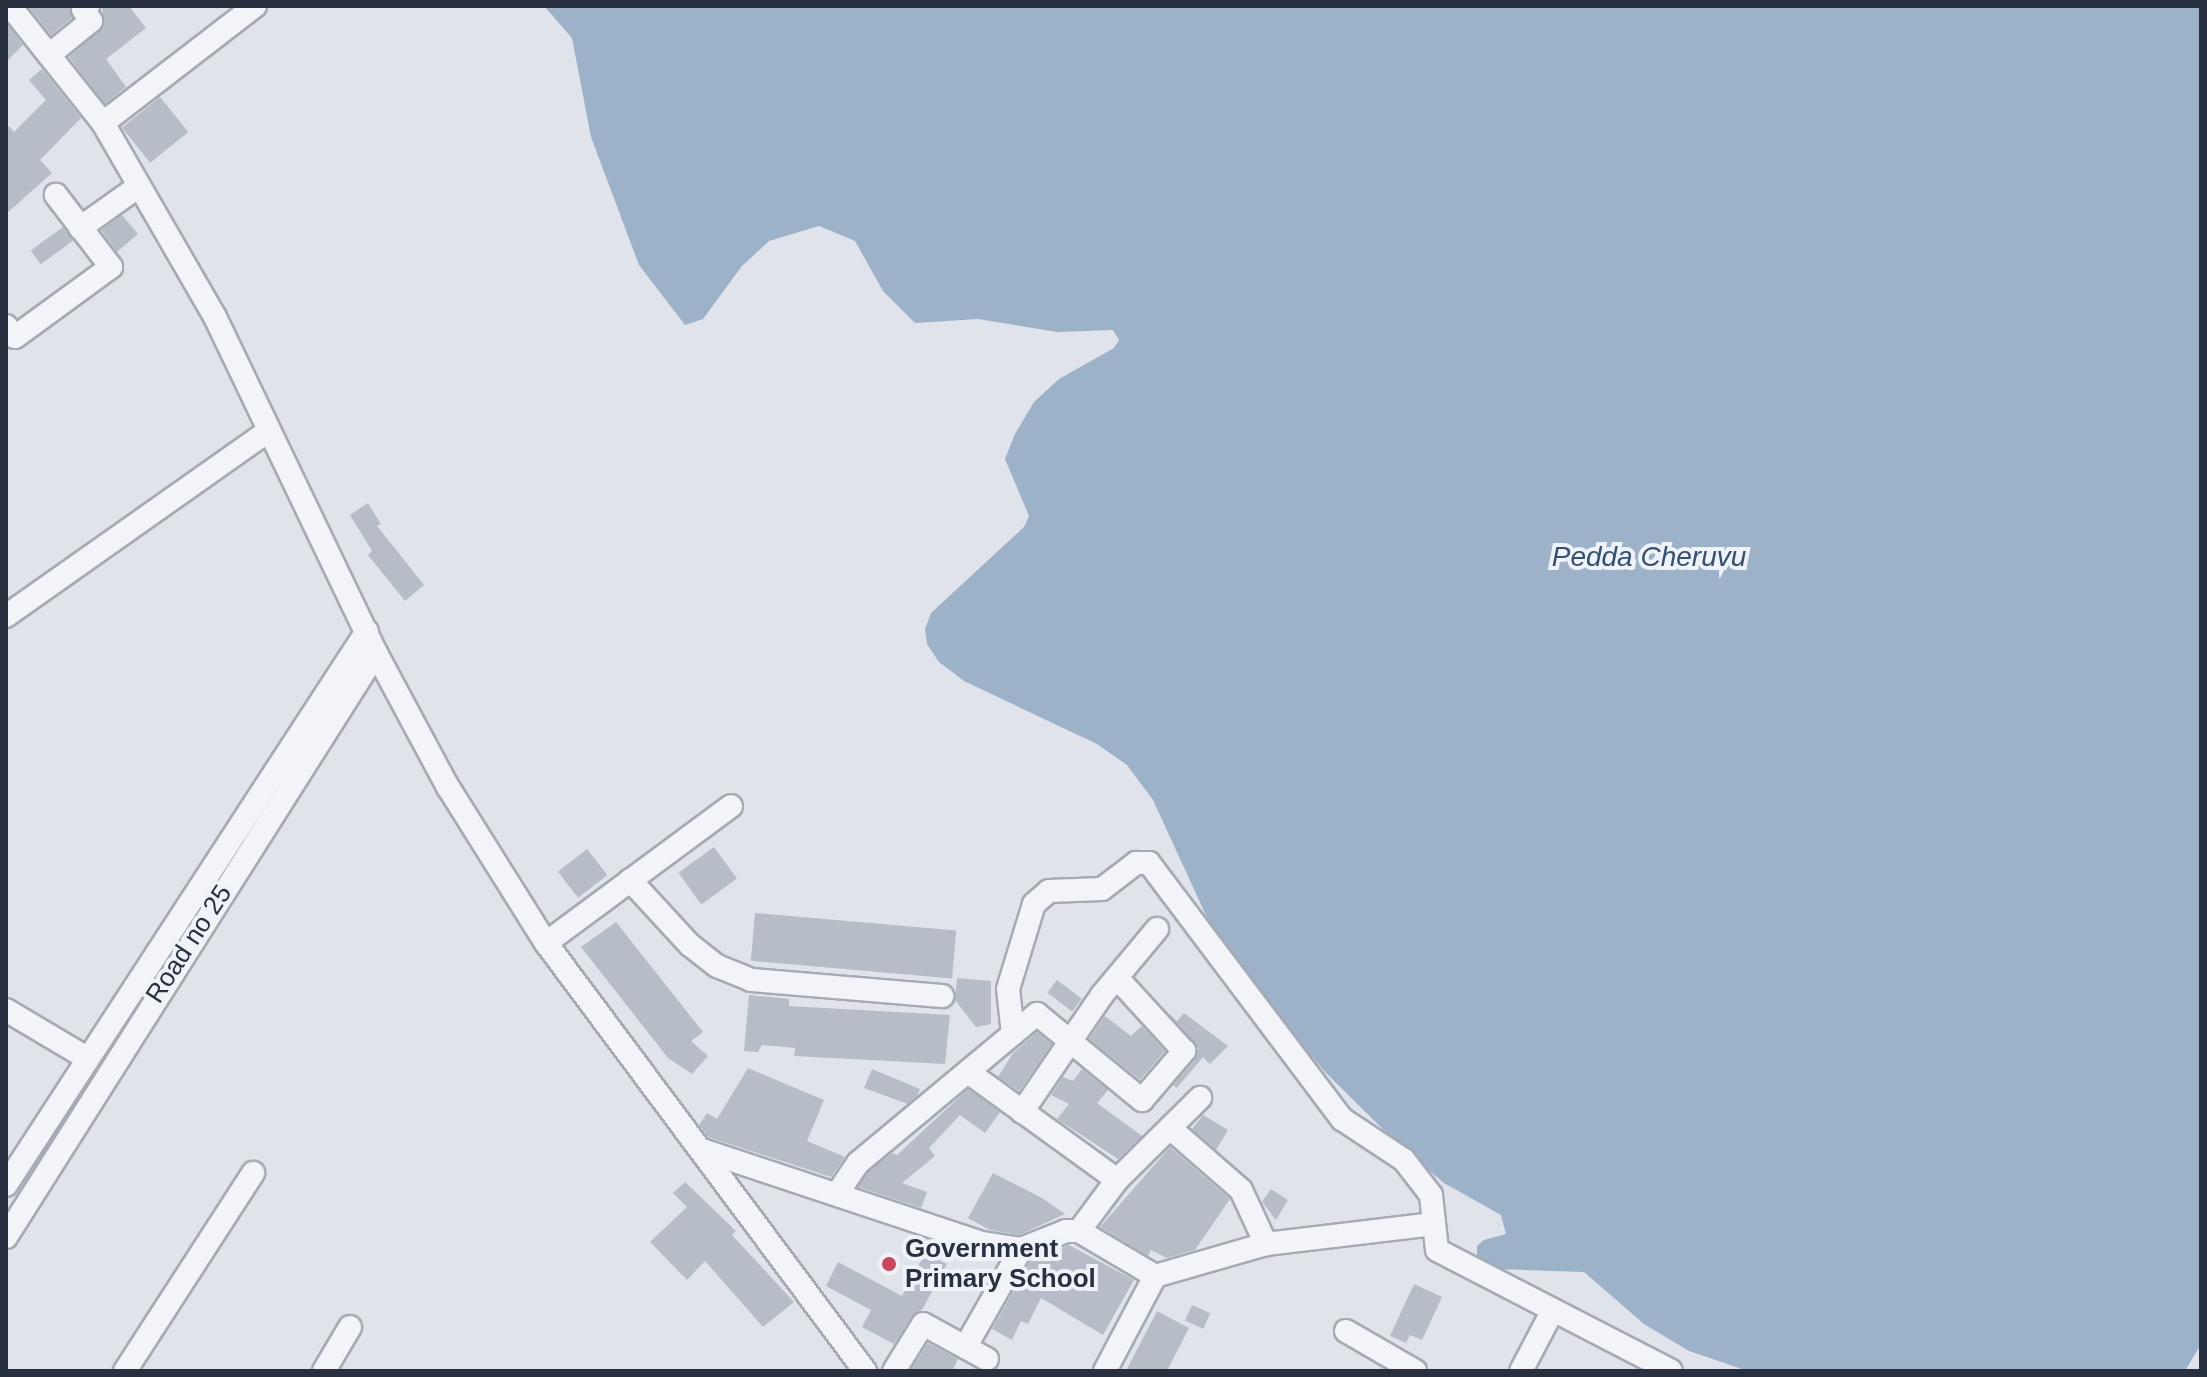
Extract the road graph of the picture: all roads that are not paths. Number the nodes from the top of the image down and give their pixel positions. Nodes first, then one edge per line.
1 (10, 6) edge
2 (88, 6) edge
3 (255, 6) edge
4 (49, 55) junction
5 (103, 123) junction
6 (139, 186) junction
7 (56, 195) dead end
8 (80, 228) junction
9 (6, 326) edge
10 (268, 431) junction
11 (6, 616) edge
12 (367, 631) junction
13 (376, 653) junction
14 (731, 806) dead end
15 (630, 880) junction
16 (180, 914) junction
17 (200, 926) junction
18 (1157, 929) dead end
19 (546, 943) junction
20 (1117, 978) junction
21 (942, 996) dead end
22 (6, 1010) edge
23 (1013, 1034) junction
24 (1071, 1041) junction
25 (85, 1057) junction
26 (968, 1072) junction
27 (1200, 1098) dead end
28 (1022, 1112) junction
29 (1170, 1128) junction
30 (702, 1150) junction
31 (253, 1173) dead end
32 (1117, 1180) junction
33 (6, 1185) edge
34 (837, 1194) junction
35 (1434, 1224) junction
36 (1079, 1231) junction
37 (6, 1237) edge
38 (1266, 1244) junction
39 (1021, 1249) junction
40 (1155, 1276) junction
41 (1553, 1310) junction
42 (350, 1327) dead end
43 (834, 1331) junction
44 (1346, 1331) dead end
45 (966, 1346) junction
46 (987, 1359) dead end
47 (125, 1371) edge
48 (324, 1371) edge
49 (846, 1371) edge
50 (865, 1371) edge
51 (894, 1371) edge
52 (1105, 1371) edge
53 (1415, 1371) edge
54 (1521, 1371) edge
55 (1671, 1371) edge

1 - 4 street
2 - 4 street
3 - 5 street
4 - 5 street
5 - 6 street
6 - 8 street
6 - 10 street
7 - 8 street
8 - 9 street
10 - 11 street
10 - 12 street
12 - 13 street
12 - 16 street, Road no 25
13 - 17 street, Road no 25
13 - 19 street
14 - 15 street
15 - 19 street
15 - 21 street
16 - 17 street
16 - 25 street, Road no 25
17 - 37 street, Road no 25
18 - 20 street
19 - 30 street
20 - 24 street
20 - 24 street
22 - 25 street
23 - 24 street
23 - 26 street
23 - 35 street
24 - 28 street
25 - 33 street, Road no 25
26 - 28 street
26 - 34 street
27 - 29 street
28 - 32 street
29 - 32 street
29 - 38 street
30 - 34 street
30 - 43 street
31 - 47 street
32 - 36 street
34 - 39 street
35 - 38 street
35 - 41 street
36 - 39 street
36 - 40 street
38 - 40 street
39 - 45 street
40 - 52 street
41 - 54 street
41 - 55 street
42 - 48 street
43 - 49 street
43 - 50 street
44 - 53 street
45 - 46 street
45 - 51 street

